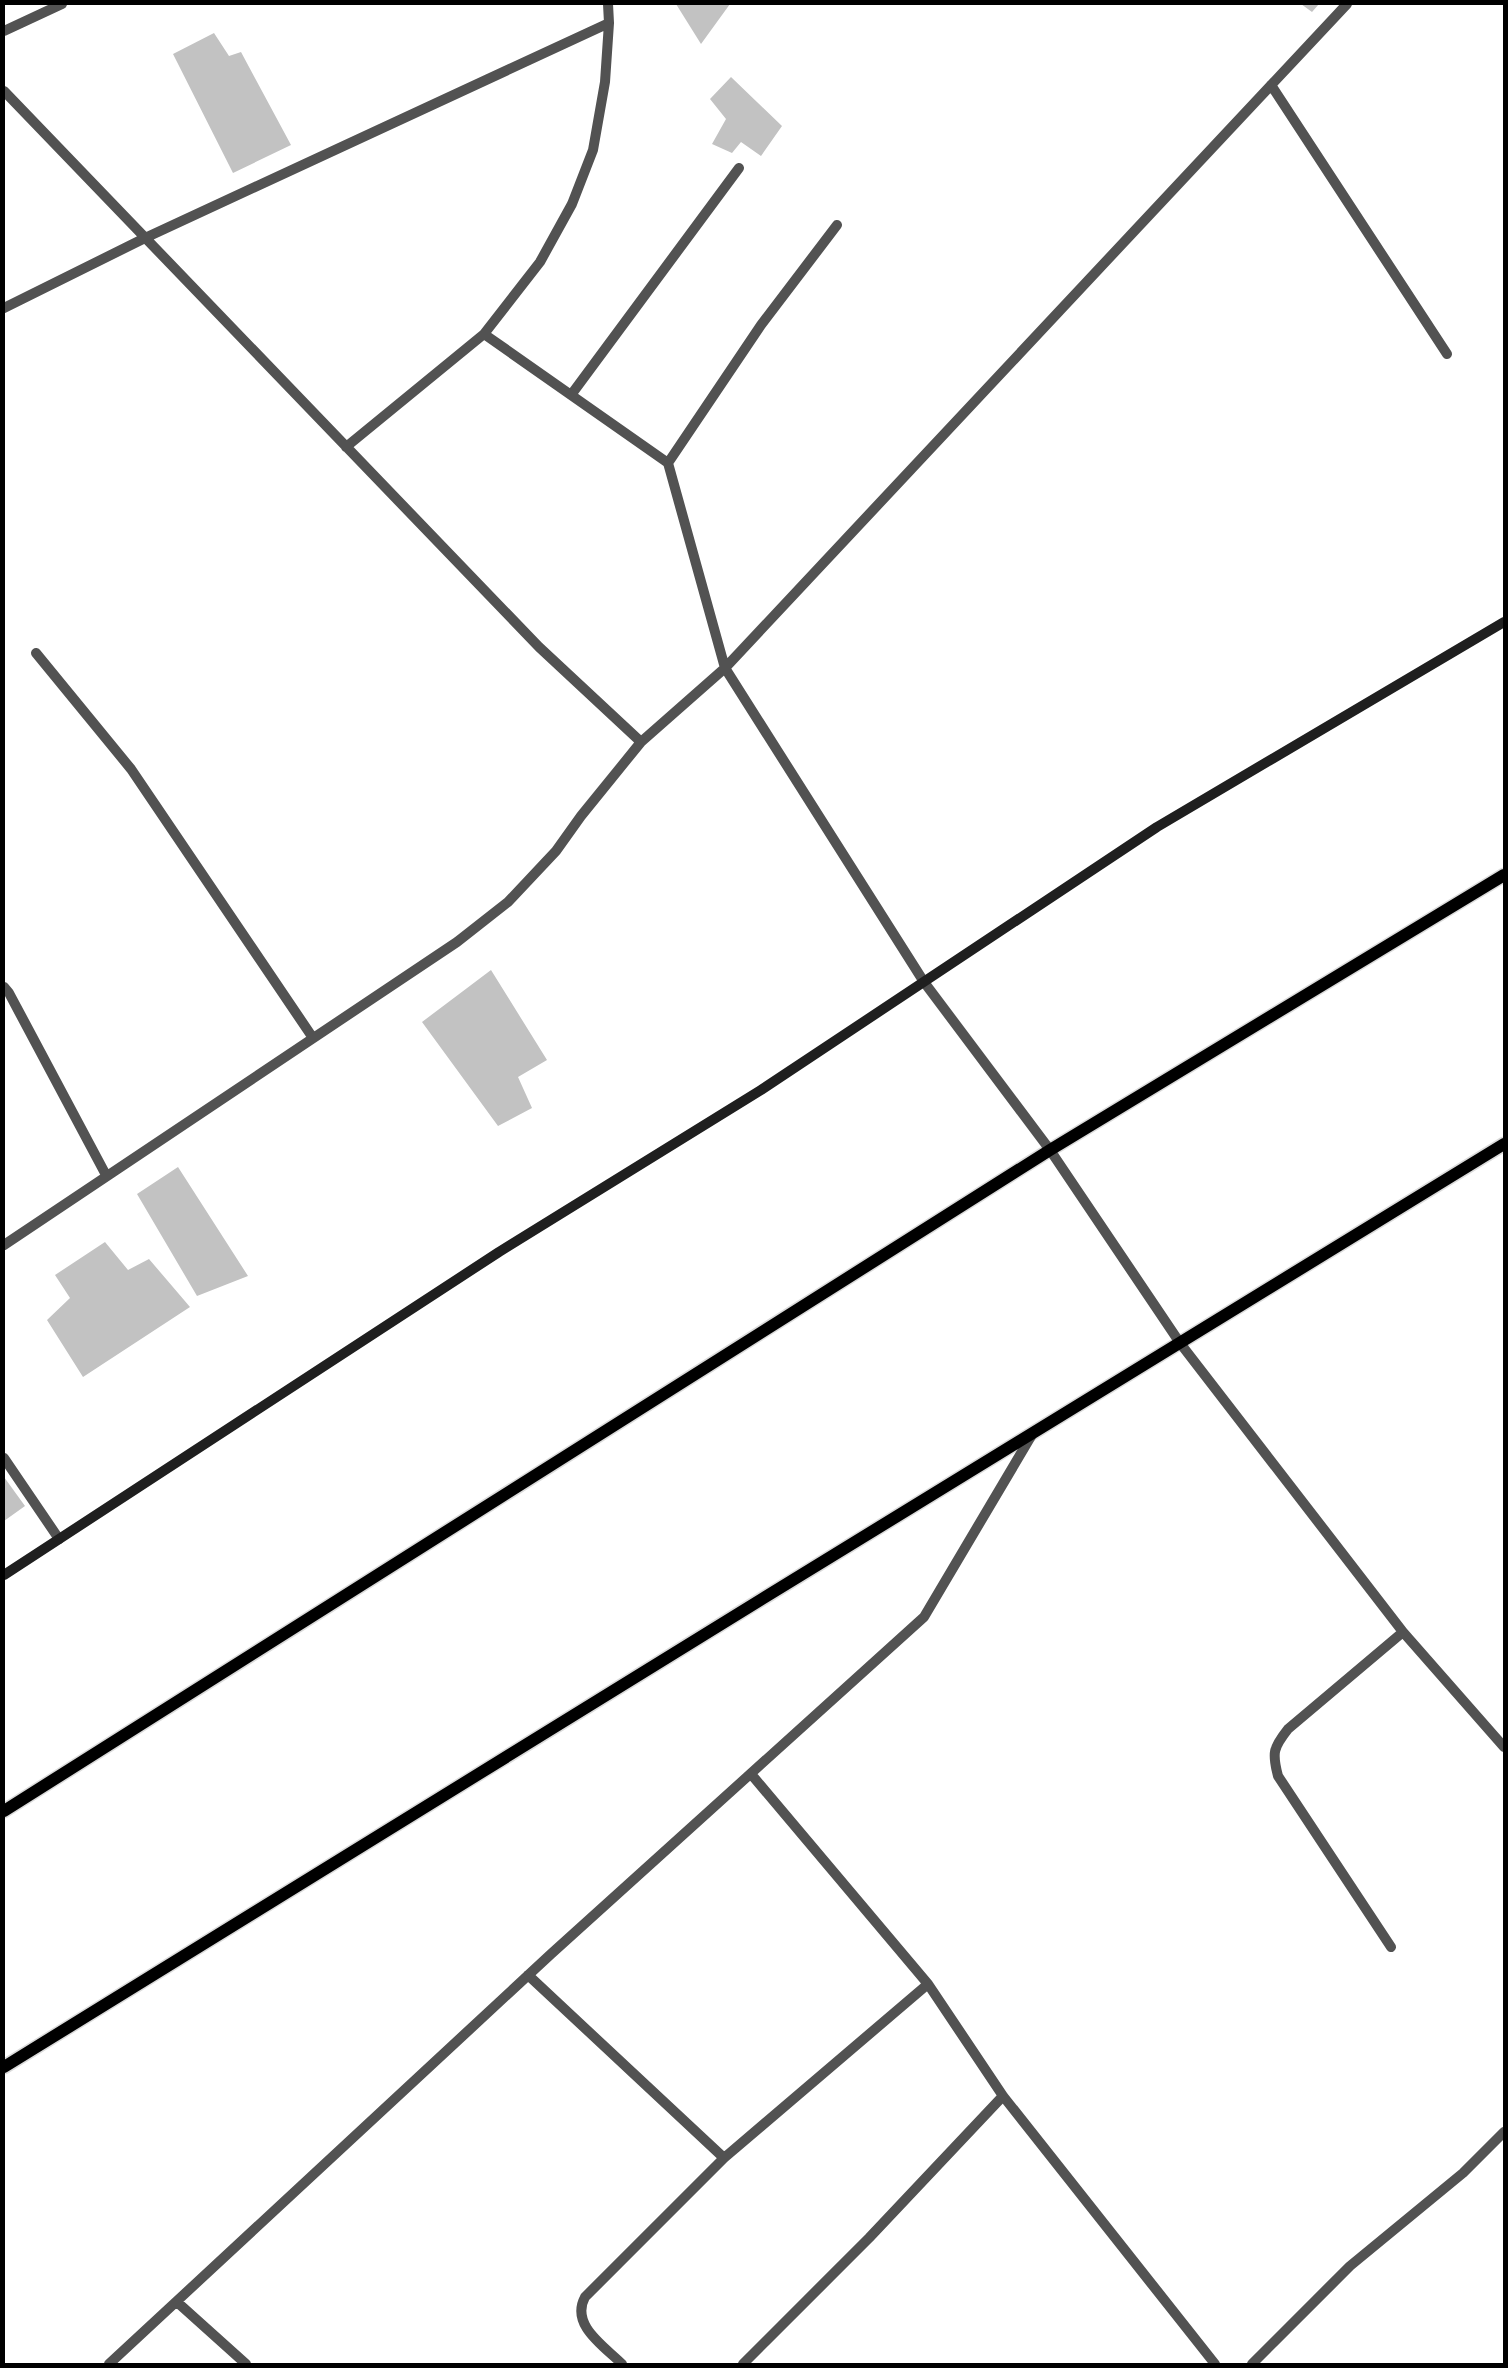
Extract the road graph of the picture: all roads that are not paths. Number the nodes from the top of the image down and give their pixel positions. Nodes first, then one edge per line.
1 (62, 4) edge
2 (608, 4) edge
3 (1347, 4) edge
4 (609, 23) junction
5 (4, 32) edge
6 (1271, 85) junction
7 (4, 91) edge
8 (739, 168) dead end
9 (837, 225) dead end
10 (145, 238) junction
11 (4, 308) edge
12 (484, 334) junction
13 (1447, 354) dead end
14 (571, 395) junction
15 (346, 447) junction
16 (668, 463) junction
17 (1504, 622) edge
18 (36, 653) dead end
19 (726, 668) junction
20 (641, 742) junction
21 (1504, 875) edge
22 (924, 982) junction
23 (4, 986) edge
24 (313, 1038) junction
25 (1504, 1144) edge
26 (1050, 1150) junction
27 (106, 1176) junction
28 (4, 1245) edge
29 (1180, 1342) junction
30 (1033, 1432) junction
31 (4, 1458) edge
32 (58, 1539) junction
33 (4, 1575) edge
34 (1403, 1632) junction
35 (1504, 1747) edge
36 (751, 1774) junction
37 (4, 1812) edge
38 (1391, 1948) dead end
39 (528, 1975) junction
40 (928, 1984) junction
41 (4, 2067) edge
42 (1003, 2096) junction
43 (1504, 2132) edge
44 (724, 2158) junction
45 (177, 2302) junction
46 (109, 2364) edge
47 (246, 2364) edge
48 (622, 2364) edge
49 (743, 2364) edge
50 (1215, 2364) edge
51 (1252, 2364) edge

1 - 5 street
2 - 4 street
3 - 6 street
4 - 10 street
4 - 12 street
6 - 13 street
6 - 19 street
7 - 10 street
8 - 14 street
9 - 16 street
10 - 11 street
10 - 15 street
12 - 14 street
12 - 15 street
14 - 16 street
15 - 20 street
16 - 19 street
17 - 22 street
18 - 24 street
19 - 20 street
19 - 22 street
20 - 24 street
21 - 26 main road
22 - 26 street
22 - 32 street
23 - 27 street
24 - 27 street
25 - 29 main road
26 - 29 street
26 - 37 main road
27 - 28 street
29 - 30 main road
29 - 34 street
30 - 36 street
30 - 41 main road
31 - 32 street
32 - 33 street
34 - 35 street
34 - 38 street
36 - 39 street
36 - 40 street
39 - 44 street
39 - 45 street
40 - 42 street
40 - 44 street
42 - 49 street
42 - 50 street
43 - 51 street
44 - 48 street
45 - 46 street
45 - 47 street

